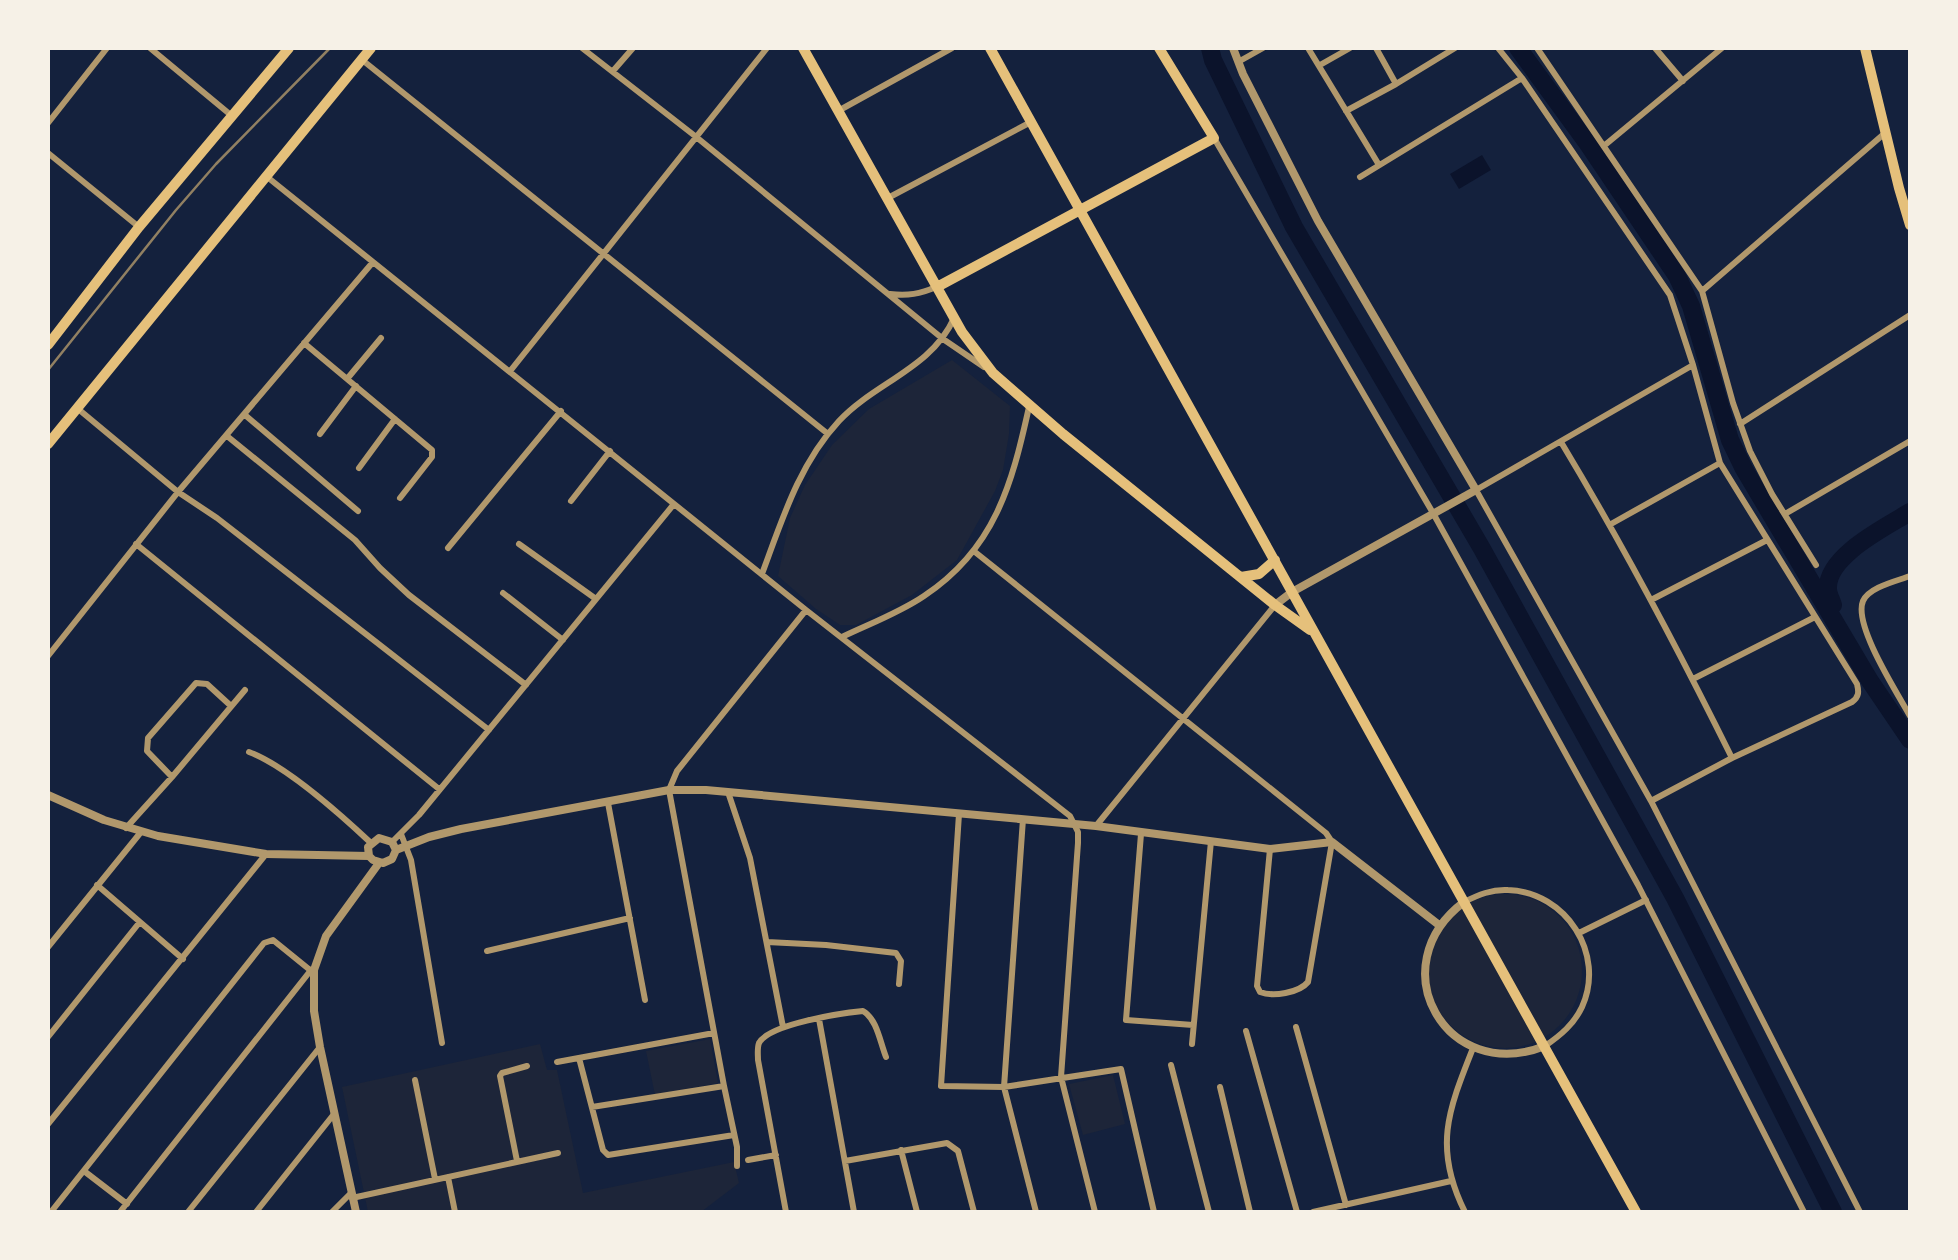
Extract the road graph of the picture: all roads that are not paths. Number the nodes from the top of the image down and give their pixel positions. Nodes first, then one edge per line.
1 (107, 48) edge
2 (150, 48) edge
3 (289, 48) edge
4 (371, 48) edge
5 (582, 48) edge
6 (632, 48) edge
7 (767, 48) edge
8 (803, 48) edge
9 (952, 48) edge
10 (990, 48) edge
11 (1159, 48) edge
12 (1233, 48) edge
13 (1263, 48) edge
14 (1308, 48) edge
15 (1350, 48) edge
16 (1376, 48) edge
17 (1454, 48) edge
18 (1498, 48) edge
19 (1549, 48) edge
20 (1655, 48) edge
21 (1722, 48) edge
22 (1864, 48) edge
23 (1540, 51) edge
24 (361, 59) junction
25 (1238, 62) junction
26 (1320, 65) junction
27 (613, 72) junction
28 (1522, 78) junction
29 (1682, 81) junction
30 (1396, 84) junction
31 (838, 110) junction
32 (1346, 111) junction
33 (232, 116) junction
34 (48, 122) edge
35 (1031, 122) junction
36 (1886, 132) junction
37 (695, 136) junction
38 (1214, 138) junction
39 (1605, 145) junction
40 (48, 154) edge
41 (1379, 165) junction
42 (266, 176) junction
43 (1360, 177) dead end
44 (886, 199) junction
45 (1081, 212) junction
46 (1910, 225) edge
47 (139, 228) junction
48 (603, 252) junction
49 (373, 262) junction
50 (937, 287) junction
51 (1702, 292) junction
52 (888, 294) junction
53 (1910, 316) edge
54 (954, 317) junction
55 (381, 338) dead end
56 (943, 339) junction
57 (304, 343) junction
58 (48, 345) edge
59 (1693, 365) junction
60 (511, 370) junction
61 (993, 374) junction
62 (347, 378) junction
63 (356, 386) junction
64 (1030, 406) junction
65 (77, 408) junction
66 (561, 411) junction
67 (245, 414) junction
68 (395, 419) junction
69 (1740, 424) junction
70 (320, 434) dead end
71 (828, 434) junction
72 (226, 436) junction
73 (1910, 441) edge
74 (1561, 442) junction
75 (48, 444) edge
76 (610, 451) junction
77 (1720, 463) junction
78 (359, 468) dead end
79 (178, 492) junction
80 (1472, 492) junction
81 (400, 498) dead end
82 (571, 502) dead end
83 (674, 504) junction
84 (358, 511) dead end
85 (1435, 512) junction
86 (1785, 514) junction
87 (1611, 524) junction
88 (1767, 540) junction
89 (136, 544) junction
90 (519, 544) dead end
91 (448, 548) dead end
92 (975, 552) junction
93 (1276, 560) junction
94 (1816, 565) dead end
95 (762, 574) junction
96 (1910, 576) edge
97 (1241, 577) junction
98 (1292, 592) junction
99 (503, 593) dead end
100 (596, 599) junction
101 (1651, 600) junction
102 (1275, 605) junction
103 (806, 610) junction
104 (1815, 617) junction
105 (1315, 634) junction
106 (842, 637) junction
107 (563, 640) junction
108 (48, 656) edge
109 (1693, 680) junction
110 (526, 686) junction
111 (245, 690) dead end
112 (232, 706) junction
113 (1910, 716) edge
114 (1183, 720) junction
115 (489, 730) junction
116 (248, 752) dead end
117 (1732, 758) junction
118 (172, 777) junction
119 (439, 789) junction
120 (670, 790) junction
121 (728, 792) junction
122 (48, 794) edge
123 (1651, 801) junction
124 (608, 803) junction
125 (959, 814) junction
126 (1023, 819) junction
127 (1076, 824) junction
128 (1096, 826) junction
129 (126, 828) junction
130 (141, 832) junction
131 (401, 833) junction
132 (1141, 834) junction
133 (1210, 841) junction
134 (1332, 842) junction
135 (370, 843) junction
136 (394, 846) junction
137 (406, 846) junction
138 (1270, 848) junction
139 (266, 854) junction
140 (369, 856) junction
141 (379, 863) junction
142 (97, 885) junction
143 (1646, 900) junction
144 (1464, 902) junction
145 (630, 918) junction
146 (139, 922) junction
147 (1439, 924) junction
148 (1579, 932) junction
149 (767, 942) junction
150 (48, 947) edge
151 (487, 951) dead end
152 (183, 959) junction
153 (312, 970) junction
154 (899, 984) dead end
155 (646, 1000) dead end
156 (819, 1019) junction
157 (1193, 1026) junction
158 (783, 1027) junction
159 (1296, 1027) dead end
160 (1246, 1031) dead end
161 (714, 1033) junction
162 (48, 1037) edge
163 (442, 1043) dead end
164 (1192, 1044) dead end
165 (1545, 1046) junction
166 (320, 1048) junction
167 (1473, 1048) junction
168 (886, 1057) dead end
169 (580, 1058) junction
170 (557, 1062) dead end
171 (1171, 1065) dead end
172 (527, 1066) dead end
173 (1061, 1078) junction
174 (415, 1080) dead end
175 (724, 1086) junction
176 (1004, 1087) junction
177 (1220, 1087) dead end
178 (592, 1107) junction
179 (334, 1114) junction
180 (48, 1124) edge
181 (734, 1135) junction
182 (901, 1150) junction
183 (558, 1152) dead end
184 (776, 1154) junction
185 (748, 1160) dead end
186 (517, 1161) junction
187 (844, 1161) junction
188 (737, 1166) dead end
189 (84, 1171) junction
190 (448, 1176) junction
191 (435, 1180) junction
192 (1451, 1181) junction
193 (351, 1195) junction
194 (127, 1204) junction
195 (1346, 1205) junction
196 (51, 1212) edge
197 (120, 1212) edge
198 (188, 1212) edge
199 (256, 1212) edge
200 (332, 1212) edge
201 (356, 1212) edge
202 (456, 1212) edge
203 (786, 1212) edge
204 (854, 1212) edge
205 (917, 1212) edge
206 (974, 1212) edge
207 (1036, 1212) edge
208 (1095, 1212) edge
209 (1154, 1212) edge
210 (1209, 1212) edge
211 (1250, 1212) edge
212 (1297, 1212) edge
213 (1313, 1212) edge
214 (1465, 1212) edge
215 (1636, 1212) edge
216 (1804, 1212) edge
217 (1860, 1212) edge

1 - 34 street
2 - 33 street
3 - 33 main road
4 - 24 main road
5 - 27 street
6 - 27 street
7 - 37 street
8 - 31 main road
9 - 31 street
10 - 35 main road
11 - 38 main road
12 - 25 street
13 - 25 street
14 - 26 street
15 - 26 street
16 - 30 street
17 - 30 street
18 - 28 street
19 - 23 street
20 - 29 street
21 - 29 street
22 - 36 main road
23 - 39 street
24 - 42 main road
24 - 48 street
25 - 80 street
26 - 32 street
27 - 37 street
28 - 41 street
28 - 59 street
29 - 39 street
30 - 32 street
31 - 44 main road
32 - 41 street
33 - 47 main road
35 - 44 street
35 - 45 main road
36 - 46 main road
36 - 51 street
37 - 48 street
37 - 52 street
38 - 45 main road
38 - 85 street
39 - 51 street
40 - 47 street
41 - 43 street
42 - 49 street
42 - 65 main road
44 - 50 main road
45 - 50 main road
45 - 93 main road
47 - 58 main road
48 - 60 street
48 - 71 street
49 - 57 street
49 - 60 street
50 - 52 street
50 - 54 main road
51 - 69 street
52 - 56 street
53 - 69 street
54 - 56 street
54 - 61 main road
55 - 62 street
56 - 61 street
56 - 71 street
57 - 62 street
57 - 67 street
59 - 74 street
59 - 77 street
60 - 66 street
61 - 64 main road
62 - 63 street
63 - 68 street
63 - 70 street
64 - 92 street
64 - 97 main road
65 - 75 main road
65 - 79 street
66 - 76 street
66 - 91 street
67 - 72 street
67 - 84 street
68 - 78 street
68 - 81 street
69 - 86 street
71 - 95 street
72 - 79 street
72 - 110 street
73 - 86 street
74 - 80 street
74 - 87 street
76 - 82 street
76 - 83 street
77 - 87 street
77 - 88 street
79 - 89 street
79 - 115 street
80 - 85 street
80 - 123 street
83 - 95 street
83 - 100 street
85 - 98 street
85 - 143 street
86 - 94 street
87 - 101 street
88 - 101 street
88 - 104 street
89 - 108 street
89 - 119 street
90 - 100 street
92 - 106 street
92 - 114 street
93 - 97 main road
93 - 98 main road
95 - 103 street
96 - 113 street
97 - 102 main road
98 - 102 street
98 - 105 main road
99 - 107 street
100 - 107 street
101 - 109 street
102 - 105 main road
102 - 114 street
103 - 106 street
103 - 120 street
104 - 109 street
104 - 117 street
105 - 144 main road
106 - 127 street
107 - 110 street
109 - 117 street
110 - 115 street
111 - 112 street
112 - 118 street
112 - 118 street
114 - 128 street
114 - 134 street
115 - 119 street
116 - 135 street
117 - 123 street
118 - 129 street
119 - 131 street
120 - 121 street
120 - 124 street
120 - 161 street
121 - 125 street
121 - 149 street
122 - 129 street
123 - 217 street
124 - 137 street
124 - 145 street
125 - 126 street
125 - 176 street
126 - 127 street
126 - 176 street
127 - 128 street
127 - 173 street
128 - 132 street
129 - 130 street
130 - 139 street
130 - 142 street
131 - 136 street
131 - 137 street
132 - 133 street
132 - 157 street
133 - 138 street
133 - 157 street
134 - 138 street
134 - 138 street
134 - 147 street
135 - 136 street
135 - 140 street
136 - 137 street
136 - 141 street
137 - 163 street
139 - 140 street
139 - 152 street
140 - 141 street
141 - 153 street
142 - 146 street
142 - 150 street
143 - 148 street
143 - 216 street
144 - 147 street
144 - 148 street
144 - 165 main road
145 - 151 street
145 - 155 street
146 - 152 street
146 - 162 street
147 - 167 street
148 - 165 street
149 - 154 street
149 - 158 street
152 - 180 street
153 - 166 street
153 - 189 street
153 - 194 street
156 - 158 street
156 - 168 street
156 - 187 street
157 - 164 street
158 - 184 street
159 - 195 street
160 - 212 street
161 - 169 street
161 - 175 street
165 - 167 street
165 - 215 main road
166 - 179 street
166 - 198 street
167 - 192 street
169 - 170 street
169 - 178 street
171 - 210 street
172 - 186 street
173 - 176 street
173 - 208 street
173 - 209 street
174 - 191 street
175 - 178 street
175 - 181 street
176 - 207 street
177 - 211 street
178 - 181 street
179 - 193 street
179 - 199 street
181 - 188 street
182 - 187 street
182 - 205 street
182 - 206 street
183 - 186 street
184 - 185 street
184 - 203 street
186 - 190 street
187 - 204 street
189 - 194 street
189 - 196 street
190 - 191 street
190 - 202 street
191 - 193 street
192 - 195 street
192 - 214 street
193 - 200 street
193 - 201 street
194 - 197 street
195 - 213 street

